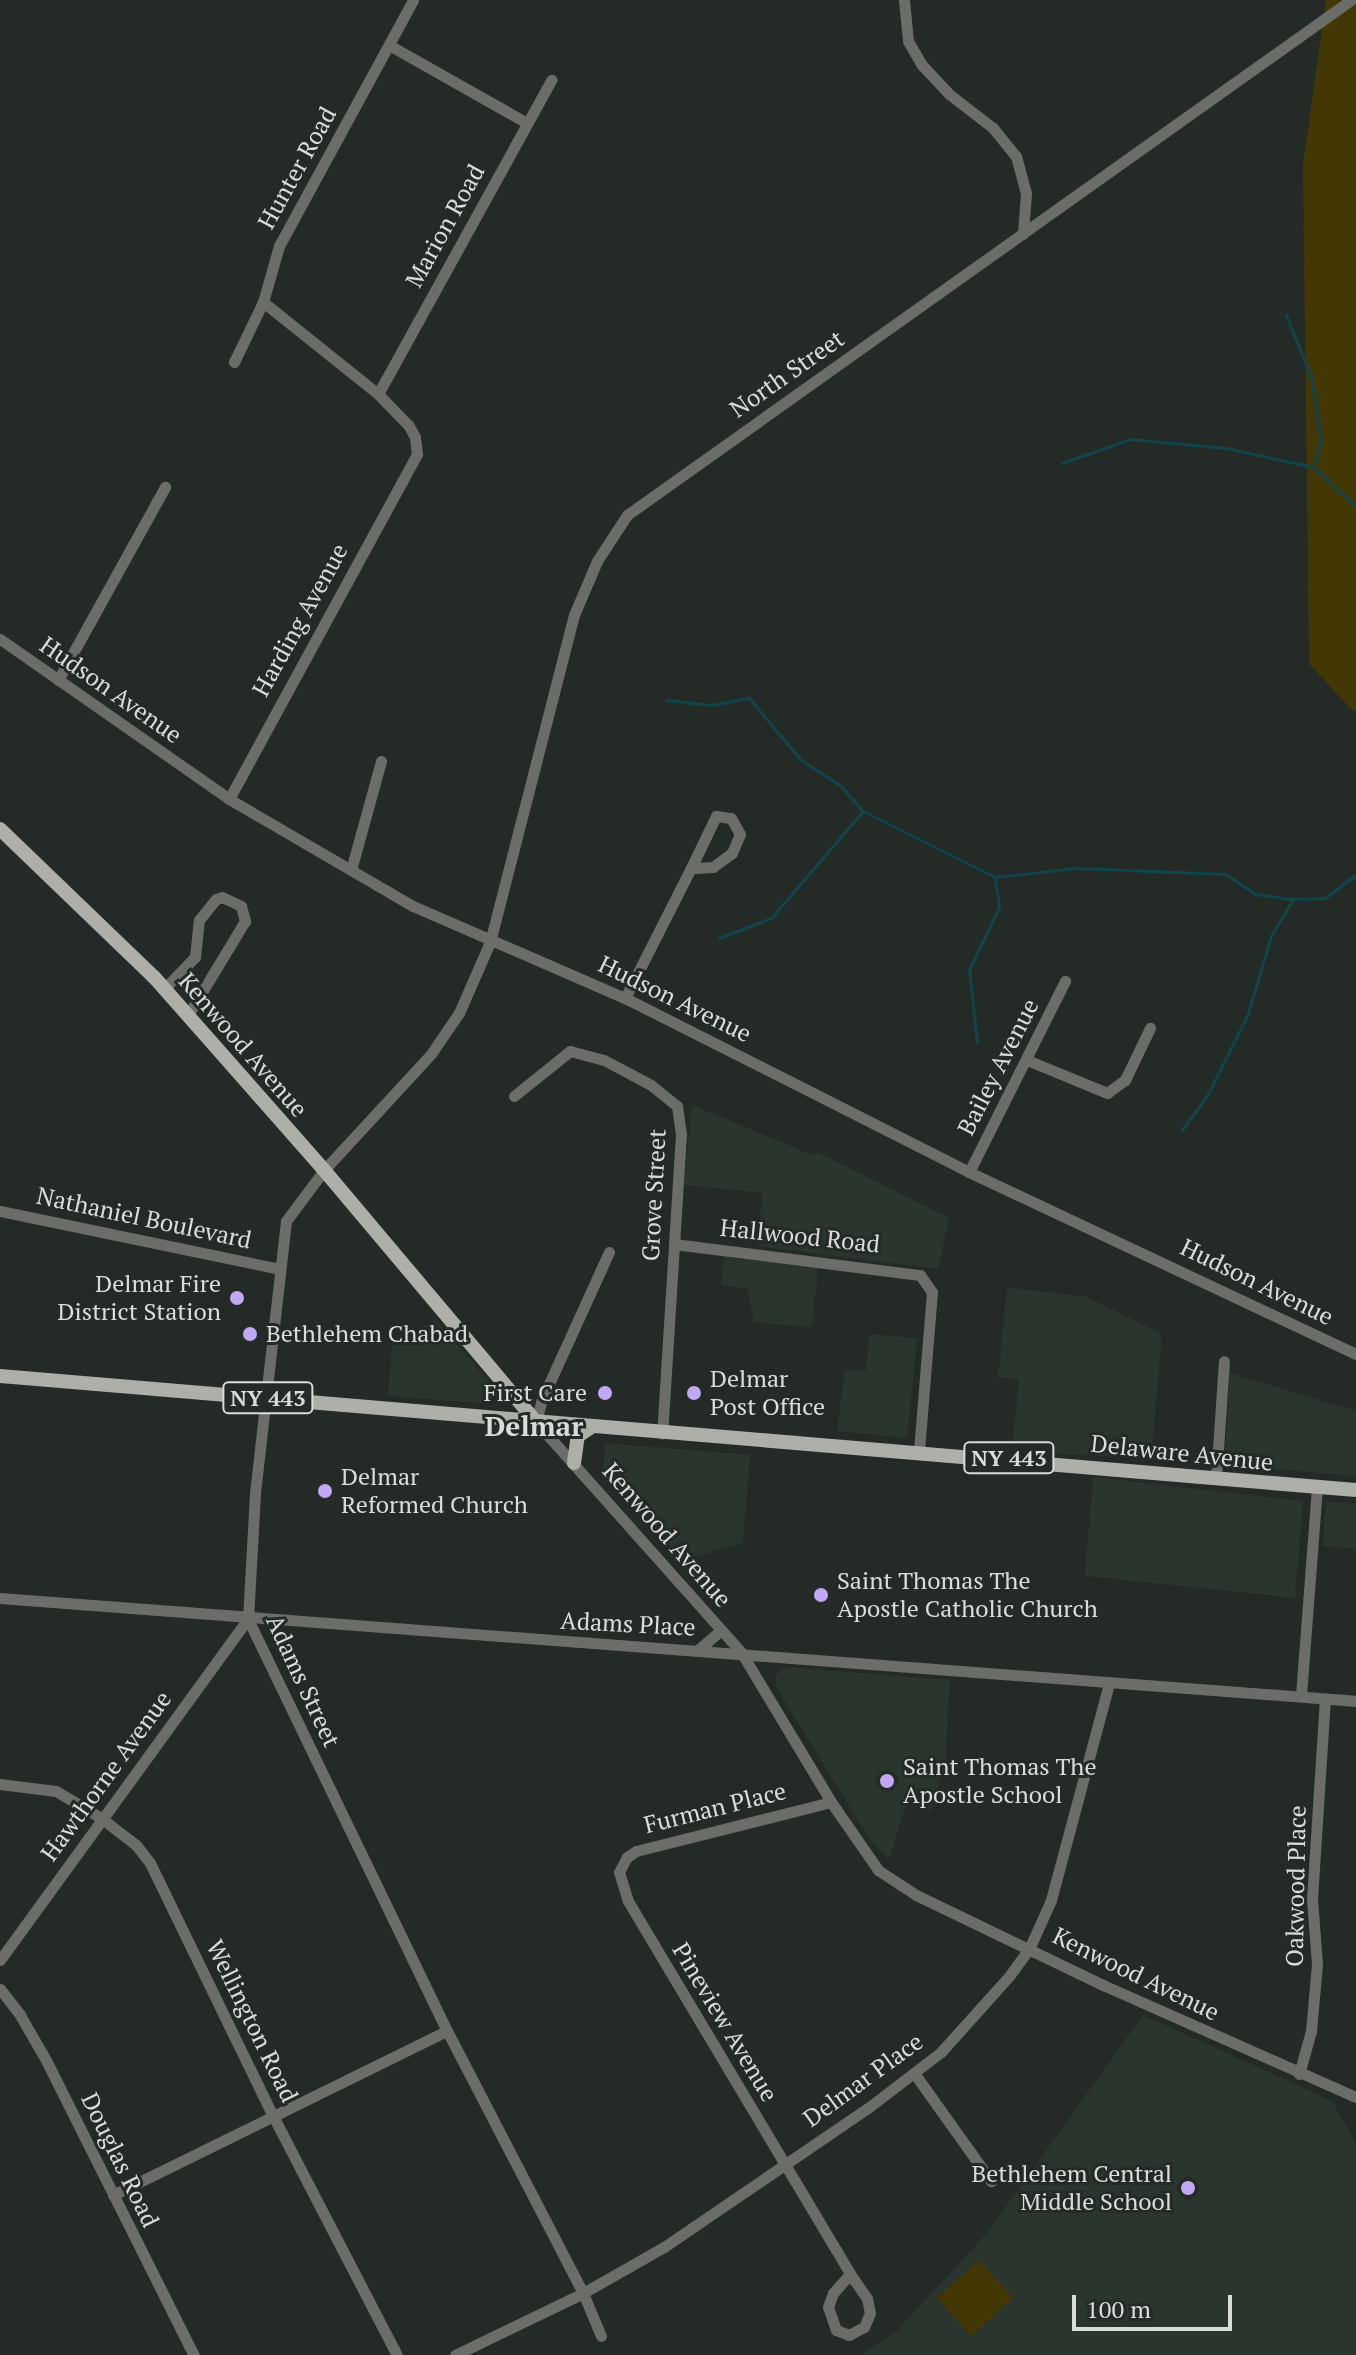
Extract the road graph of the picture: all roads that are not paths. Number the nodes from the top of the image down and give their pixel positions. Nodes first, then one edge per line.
1 (413, 0) edge
2 (904, 0) edge
3 (1351, 0) edge
4 (389, 45) junction
5 (551, 80) dead end
6 (527, 123) junction
7 (1023, 234) junction
8 (263, 302) junction
9 (234, 362) dead end
10 (378, 394) junction
11 (165, 487) dead end
12 (0, 639) edge
13 (58, 680) junction
14 (381, 761) dead end
15 (229, 799) junction
16 (0, 829) edge
17 (691, 868) junction
18 (351, 870) junction
19 (488, 947) junction
20 (1065, 981) dead end
21 (164, 989) junction
22 (625, 998) junction
23 (188, 1015) junction
24 (1150, 1028) dead end
25 (1027, 1060) junction
26 (514, 1096) dead end
27 (324, 1170) junction
28 (969, 1172) junction
29 (0, 1211) edge
30 (674, 1244) junction
31 (609, 1252) dead end
32 (280, 1269) junction
33 (1356, 1354) edge
34 (1224, 1361) dead end
35 (0, 1376) edge
36 (266, 1398) junction
37 (536, 1422) junction
38 (593, 1426) junction
39 (662, 1433) junction
40 (919, 1451) junction
41 (574, 1463) junction
42 (1216, 1478) junction
43 (1317, 1487) junction
44 (1356, 1490) edge
45 (0, 1598) edge
46 (248, 1619) junction
47 (721, 1630) junction
48 (696, 1650) junction
49 (741, 1652) junction
50 (1109, 1683) junction
51 (1301, 1695) junction
52 (1325, 1698) junction
53 (1356, 1701) edge
54 (0, 1784) edge
55 (831, 1802) junction
56 (101, 1818) junction
57 (619, 1872) joint
58 (1030, 1947) junction
59 (0, 1960) edge
60 (0, 1989) edge
61 (447, 2031) junction
62 (914, 2073) junction
63 (1299, 2074) junction
64 (1356, 2097) edge
65 (273, 2116) junction
66 (783, 2163) junction
67 (991, 2181) dead end
68 (113, 2195) junction
69 (850, 2274) junction
70 (583, 2293) junction
71 (601, 2336) dead end
72 (194, 2355) edge
73 (397, 2355) edge
74 (455, 2355) edge

1 - 4 street, Hunter Road
2 - 7 street
3 - 7 street, North Street
4 - 6 street
4 - 8 street, Hunter Road
5 - 6 street, Marion Road
6 - 10 street, Marion Road
7 - 19 street, North Street
8 - 9 street, Hunter Road
8 - 10 street
10 - 15 street, Harding Avenue
11 - 13 street
12 - 13 street, Hudson Avenue
13 - 15 street, Hudson Avenue
14 - 18 street
15 - 18 street, Hudson Avenue
16 - 21 main road, Kenwood Avenue
17 - 17 street
17 - 22 street
18 - 19 street, Hudson Avenue
19 - 22 street, Hudson Avenue
19 - 27 street, Adams Street
20 - 25 street, Bailey Avenue
21 - 23 main road, Kenwood Avenue
21 - 23 street
22 - 28 street, Hudson Avenue
23 - 27 main road, Kenwood Avenue
24 - 25 street
25 - 28 street, Bailey Avenue
26 - 30 street, Grove Street
27 - 32 street, Adams Street
27 - 37 main road, Kenwood Avenue
28 - 33 street, Hudson Avenue
29 - 32 street, Nathaniel Boulevard
30 - 39 street, Grove Street
30 - 40 street, Hallwood Road
31 - 37 street
32 - 36 street, Adams Street
34 - 42 street
35 - 36 main road, Delaware Avenue / NY 443
36 - 37 main road, Delaware Avenue / NY 443
36 - 46 street, Adams Street
37 - 38 main road, Delaware Avenue / NY 443
37 - 41 street, Kenwood Avenue
38 - 39 main road, Delaware Avenue / NY 443
38 - 41 main road
39 - 40 main road, Delaware Avenue / NY 443
40 - 42 main road, Delaware Avenue / NY 443
41 - 47 street, Kenwood Avenue
42 - 43 main road, Delaware Avenue / NY 443
43 - 44 main road, Delaware Avenue / NY 443
43 - 51 street
45 - 46 street, Adams Place
46 - 48 street, Adams Place
46 - 56 street, Hawthorne Avenue
46 - 61 street, Adams Street
47 - 48 street
47 - 49 street, Kenwood Avenue
48 - 49 street, Adams Place
49 - 50 street, Adams Place
49 - 55 street, Kenwood Avenue
50 - 51 street, Adams Place
50 - 58 street, Delmar Place
51 - 52 street, Adams Place
52 - 53 street, Adams Place
52 - 63 street, Oakwood Place
54 - 56 street, Wellington Road
55 - 57 street, Furman Place
55 - 58 street, Kenwood Avenue
56 - 59 street, Hawthorne Avenue
56 - 65 street, Wellington Road
57 - 66 street, Pineview Avenue
58 - 62 street, Delmar Place
58 - 63 street, Kenwood Avenue
60 - 68 street, Douglas Road
61 - 65 street
61 - 70 street, Adams Street
62 - 66 street, Delmar Place
62 - 67 street
63 - 64 street, Kenwood Avenue
65 - 68 street
65 - 73 street, Wellington Road
66 - 69 street, Pineview Avenue
66 - 70 street, Delmar Place
68 - 72 street, Douglas Road
69 - 69 street, Pineview Avenue
70 - 71 street, Adams Street
70 - 74 street, Delmar Place

